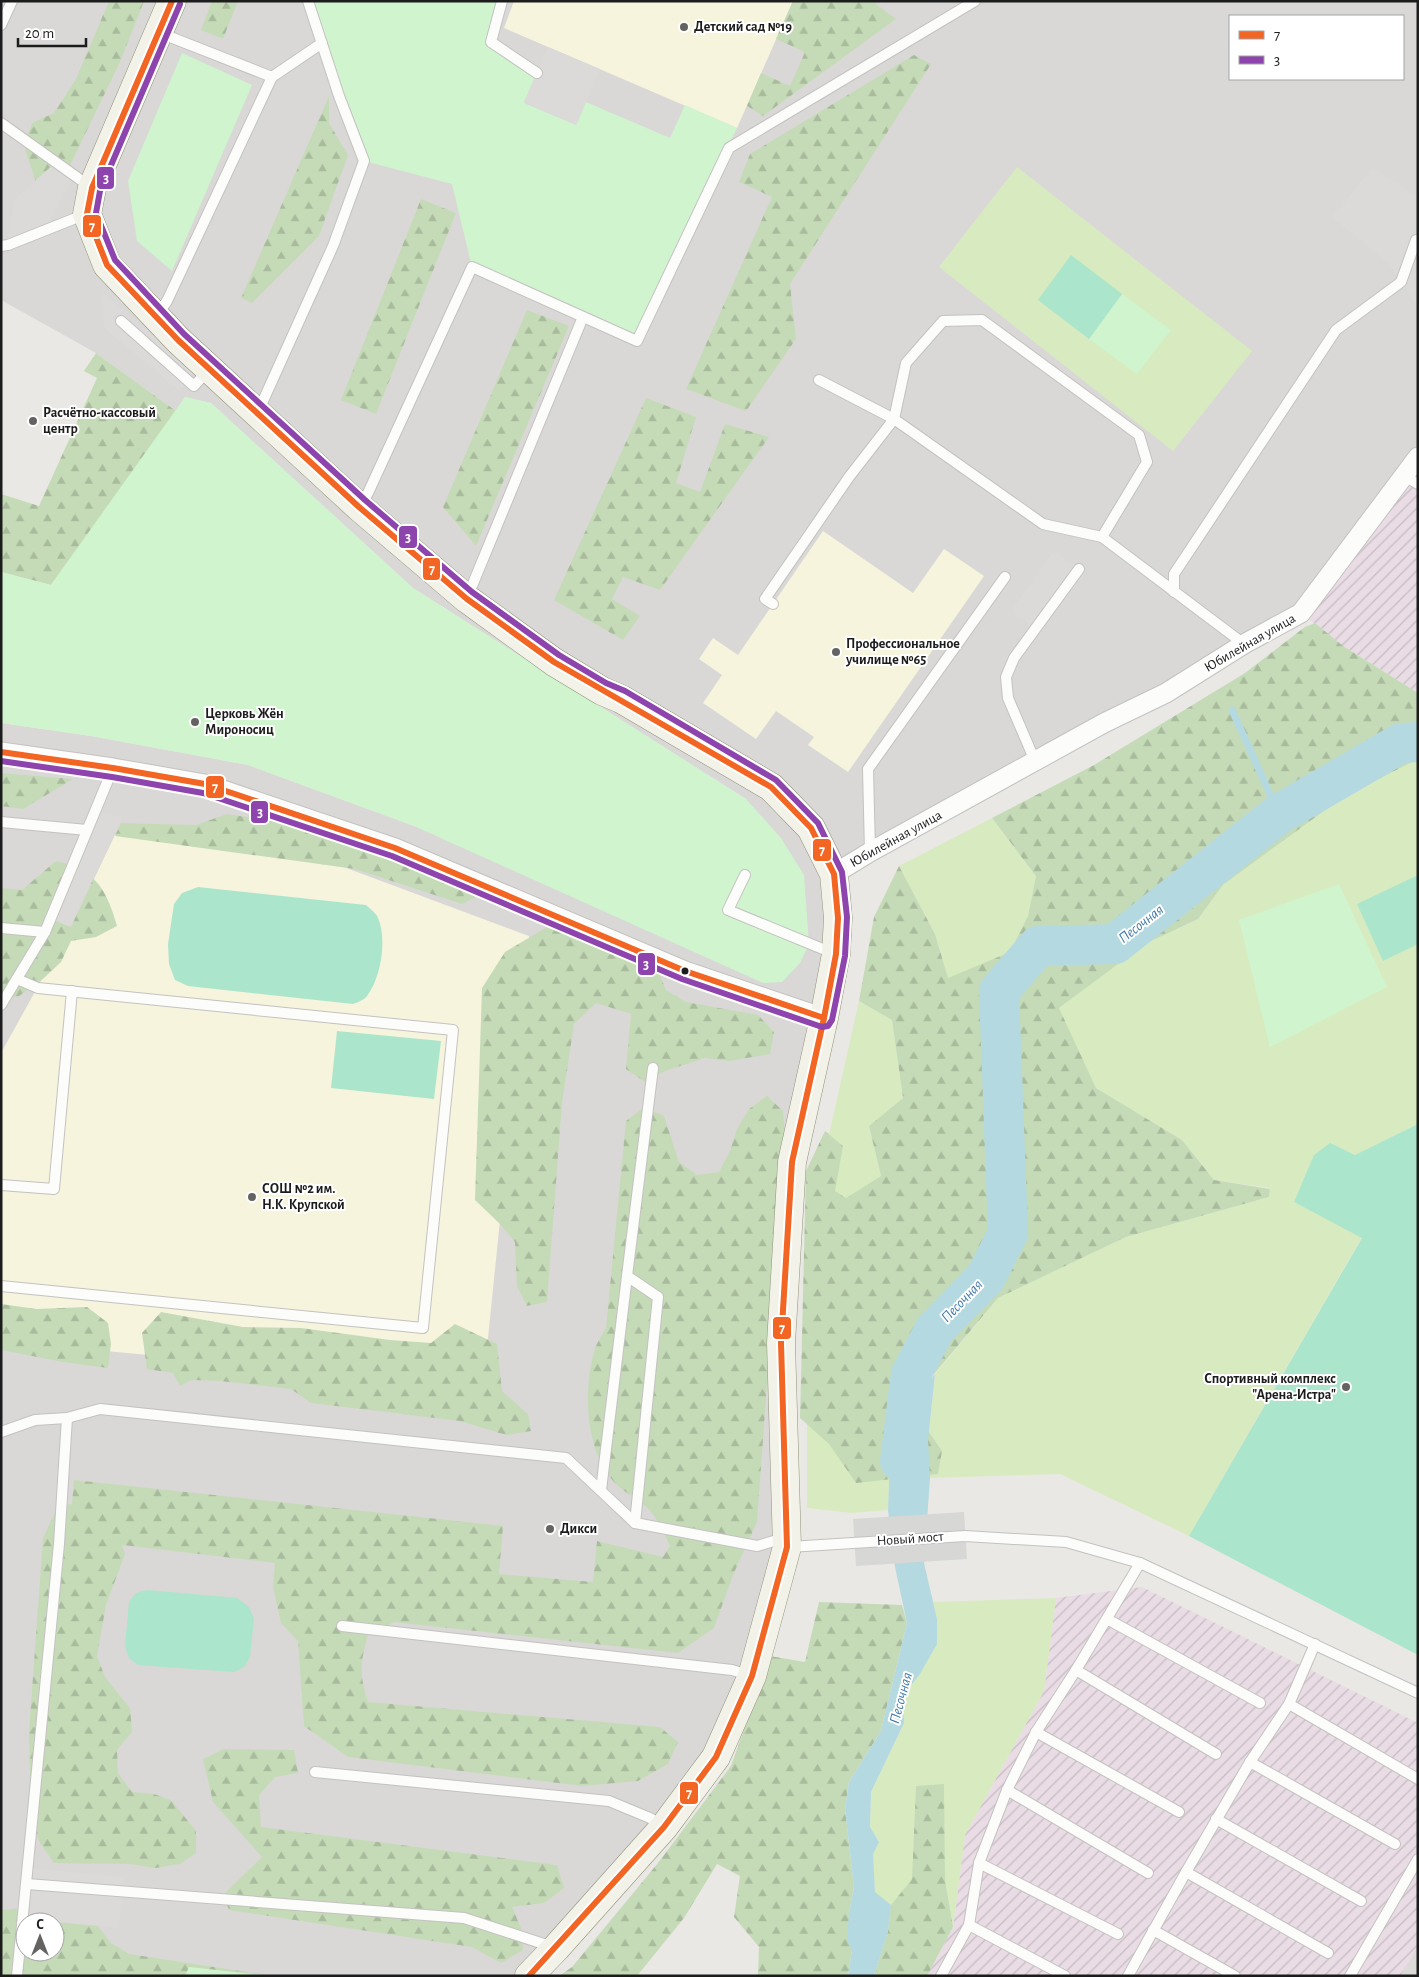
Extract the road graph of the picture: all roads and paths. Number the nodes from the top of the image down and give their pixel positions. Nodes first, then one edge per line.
1 (12, 1) edge
2 (172, 1) edge
3 (308, 1) edge
4 (502, 1) edge
5 (975, 1) edge
6 (1, 25) edge
7 (159, 32) junction
8 (322, 43) junction
9 (536, 73) dead end
10 (272, 76) junction
11 (1, 122) edge
12 (90, 201) junction
13 (1416, 240) dead end
14 (1, 246) edge
15 (157, 315) junction
16 (583, 316) junction
17 (121, 321) dead end
18 (204, 376) dead end
19 (819, 380) dead end
20 (257, 413) junction
21 (894, 419) junction
22 (1418, 457) edge
23 (1411, 480) edge
24 (359, 507) junction
25 (1102, 537) junction
26 (1079, 569) dead end
27 (1005, 577) dead end
28 (1174, 592) junction
29 (466, 599) junction
30 (773, 604) dead end
31 (1244, 644) junction
32 (1, 752) edge
33 (1035, 761) junction
34 (113, 768) junction
35 (1, 822) edge
36 (87, 830) junction
37 (870, 852) junction
38 (834, 874) junction
39 (745, 875) dead end
40 (1, 928) edge
41 (46, 932) junction
42 (836, 954) junction
43 (17, 979) junction
44 (72, 991) junction
45 (1, 1005) edge
46 (824, 1018) junction
47 (653, 1068) dead end
48 (1, 1185) edge
49 (627, 1276) junction
50 (1, 1286) edge
51 (67, 1418) junction
52 (1, 1432) edge
53 (601, 1490) junction
54 (635, 1523) junction
55 (788, 1542) junction
56 (1140, 1563) junction
57 (1107, 1618) junction
58 (342, 1626) dead end
59 (1315, 1644) junction
60 (1076, 1670) junction
61 (752, 1676) junction
62 (1418, 1693) edge
63 (1260, 1703) dead end
64 (1289, 1704) junction
65 (1036, 1732) junction
66 (1216, 1754) dead end
67 (1250, 1762) junction
68 (315, 1772) dead end
69 (1418, 1779) edge
70 (1006, 1790) junction
71 (1179, 1812) dead end
72 (1216, 1820) junction
73 (664, 1827) junction
74 (1395, 1844) dead end
75 (1418, 1859) edge
76 (979, 1863) junction
77 (1186, 1872) junction
78 (1148, 1873) dead end
79 (27, 1884) junction
80 (1361, 1901) dead end
81 (969, 1925) junction
82 (1153, 1930) junction
83 (1118, 1934) dead end
84 (556, 1948) junction
85 (1328, 1953) dead end
86 (17, 1976) edge
87 (529, 1976) edge
88 (940, 1976) edge
89 (1065, 1976) edge
90 (1128, 1976) edge
91 (1235, 1976) edge
92 (1350, 1976) edge

1 - 6 lane
2 - 7 street
3 - 8 lane
4 - 9 lane
5 - 16 lane
7 - 10 lane
7 - 12 street
8 - 10 lane
8 - 20 lane
10 - 15 lane
11 - 12 lane
12 - 14 lane
12 - 15 street
13 - 28 lane
15 - 20 street
16 - 24 lane
16 - 29 lane
17 - 18 lane
19 - 21 lane
20 - 24 street
21 - 25 lane
21 - 25 lane
21 - 30 lane
22 - 23 street, Юбилейная улица
23 - 31 street, Юбилейная улица
24 - 29 street
25 - 28 lane
26 - 33 lane
27 - 37 lane
28 - 31 lane
29 - 38 street
31 - 33 street, Юбилейная улица
32 - 34 street
33 - 37 street, Юбилейная улица
34 - 36 lane
34 - 46 street
35 - 36 lane
36 - 41 lane
37 - 38 street, Юбилейная улица
38 - 42 street, Юбилейная улица
39 - 42 lane
40 - 41 lane
41 - 43 lane
42 - 46 street, Юбилейная улица
43 - 44 lane
43 - 45 lane
44 - 48 lane
44 - 50 lane
46 - 55 street, Юбилейная улица
47 - 49 lane
49 - 53 lane
49 - 54 lane
51 - 52 lane
51 - 53 lane
51 - 79 lane
53 - 54 lane
54 - 55 lane, Новый мост
55 - 56 lane, Новый мост
55 - 61 street, Юбилейная улица
56 - 57 lane
56 - 59 lane, Новый мост
57 - 60 lane
57 - 63 lane
58 - 61 lane
59 - 62 lane, Новый мост
59 - 64 lane
60 - 65 lane
60 - 66 lane
61 - 73 street, Юбилейная улица
64 - 67 lane
64 - 69 lane
65 - 70 lane
65 - 71 lane
67 - 72 lane
67 - 74 lane
68 - 73 lane
70 - 76 lane
70 - 78 lane
72 - 77 lane
72 - 80 lane
73 - 84 street, Юбилейная улица
75 - 92 lane
76 - 81 lane
76 - 83 lane
77 - 82 lane
77 - 85 lane
79 - 84 lane
79 - 86 lane
81 - 88 lane
81 - 89 lane
82 - 90 lane
82 - 91 lane
84 - 87 street, Юбилейная улица

